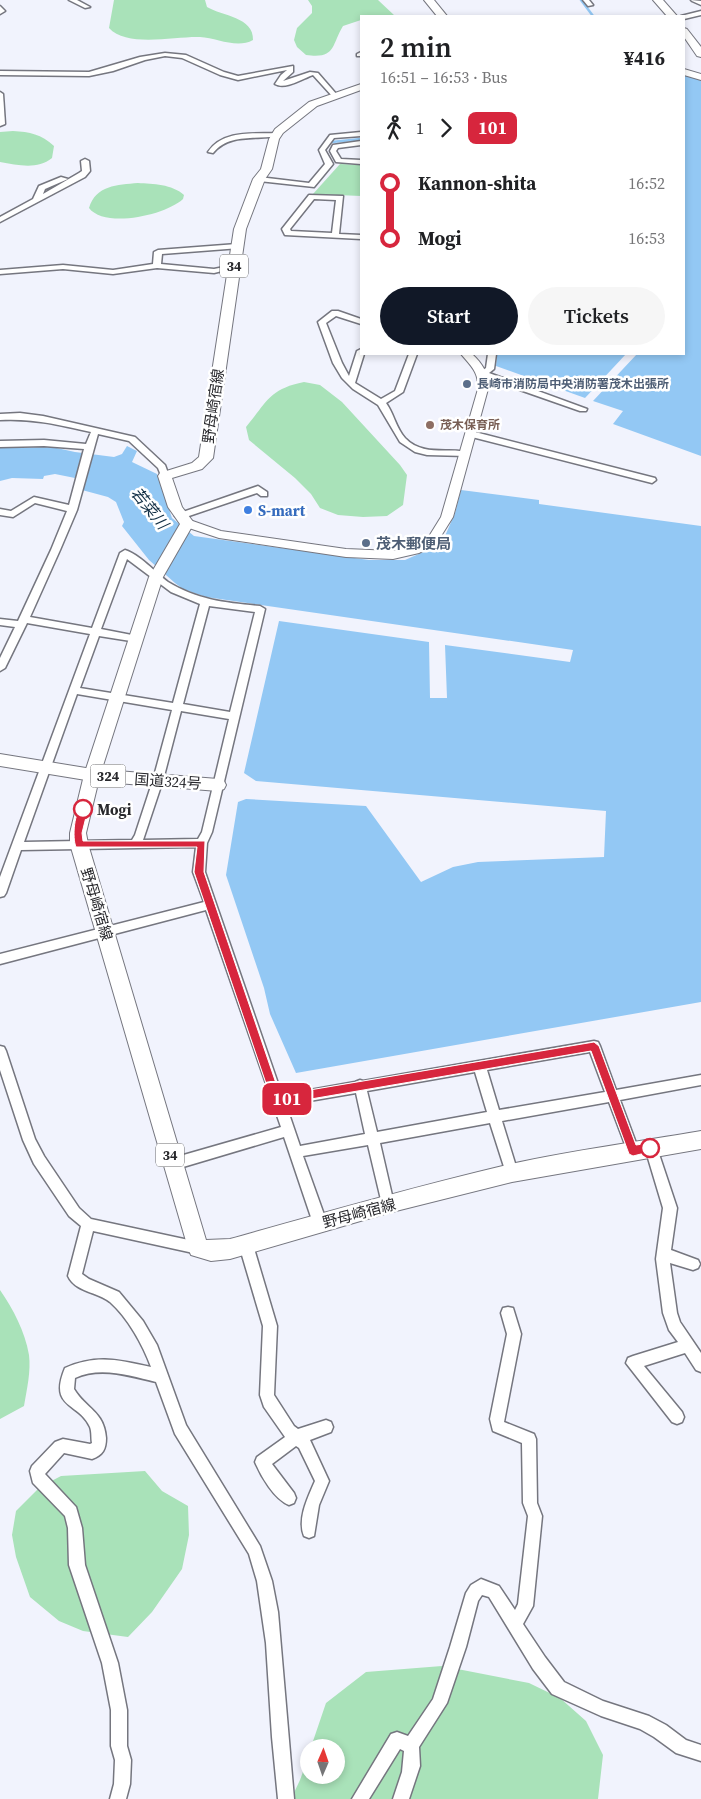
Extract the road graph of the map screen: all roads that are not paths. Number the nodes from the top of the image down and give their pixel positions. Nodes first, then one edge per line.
1 (72, 0) edge
2 (429, 0) edge
3 (658, 0) edge
4 (86, 7) dead end
5 (0, 8) edge
6 (0, 12) edge
7 (701, 13) edge
8 (441, 15) edge
9 (671, 15) edge
10 (685, 17) edge
11 (685, 32) edge
12 (700, 51) edge
13 (685, 72) edge
14 (3, 76) edge
15 (701, 77) edge
16 (360, 87) edge
17 (0, 94) edge
18 (335, 96) junction
19 (0, 124) edge
20 (360, 134) edge
21 (276, 136) junction
22 (360, 143) edge
23 (211, 152) dead end
24 (360, 162) edge
25 (85, 164) dead end
26 (259, 180) junction
27 (0, 220) edge
28 (335, 235) junction
29 (360, 236) edge
30 (237, 246) junction
31 (118, 260) dead end
32 (158, 266) junction
33 (0, 267) edge
34 (234, 267) junction
35 (119, 271) junction
36 (0, 272) edge
37 (12, 272) junction
38 (360, 322) edge
39 (360, 354) edge
40 (413, 355) edge
41 (467, 355) edge
42 (492, 355) edge
43 (483, 374) junction
44 (351, 383) junction
45 (380, 403) junction
46 (583, 409) dead end
47 (0, 417) edge
48 (95, 432) junction
49 (471, 434) junction
50 (0, 444) edge
51 (87, 448) junction
52 (464, 454) junction
53 (166, 476) junction
54 (652, 480) dead end
55 (264, 494) dead end
56 (72, 509) junction
57 (0, 512) edge
58 (183, 519) junction
59 (159, 572) junction
60 (205, 602) junction
61 (0, 622) edge
62 (22, 622) junction
63 (95, 632) junction
64 (137, 639) junction
65 (0, 668) edge
66 (74, 690) junction
67 (118, 698) junction
68 (176, 707) junction
69 (234, 716) junction
70 (0, 760) edge
71 (44, 768) junction
72 (92, 775) junction
73 (158, 780) junction
74 (218, 785) junction
75 (202, 843) junction
76 (79, 844) junction
77 (135, 844) junction
78 (17, 846) junction
79 (0, 893) edge
80 (209, 905) junction
81 (106, 931) junction
82 (0, 959) edge
83 (0, 1050) edge
84 (479, 1065) junction
85 (701, 1080) edge
86 (360, 1085) junction
87 (612, 1096) junction
88 (276, 1101) junction
89 (495, 1116) junction
90 (287, 1130) junction
91 (374, 1138) junction
92 (701, 1140) edge
93 (642, 1149) junction
94 (295, 1152) junction
95 (173, 1164) junction
96 (512, 1173) junction
97 (388, 1204) junction
98 (320, 1223) junction
99 (88, 1224) junction
100 (246, 1245) junction
101 (198, 1248) junction
102 (664, 1254) junction
103 (693, 1264) dead end
104 (508, 1313) dead end
105 (687, 1346) junction
106 (701, 1365) edge
107 (161, 1376) junction
108 (677, 1417) dead end
109 (326, 1427) dead end
110 (297, 1437) junction
111 (289, 1498) dead end
112 (309, 1531) dead end
113 (515, 1624) junction
114 (411, 1745) junction
115 (701, 1753) edge
116 (118, 1799) edge
117 (286, 1799) edge
118 (360, 1799) edge
119 (401, 1799) edge

1 - 4 street
2 - 8 main road
3 - 9 main road
5 - 6 street
7 - 10 street
11 - 12 main road
13 - 15 main road
14 - 18 street
16 - 18 main road
17 - 19 street
18 - 21 main road
20 - 26 street
21 - 23 street
21 - 26 main road, 野母崎宿線 / 34
22 - 24 street
25 - 27 street
26 - 30 main road, 野母崎宿線 / 34
28 - 28 street
28 - 29 street
30 - 32 street
30 - 34 main road, 野母崎宿線 / 34
31 - 35 street
32 - 34 street
32 - 35 street
33 - 37 street
34 - 53 main road, 野母崎宿線 / 34
35 - 37 street
36 - 37 street
38 - 44 street
39 - 44 street
40 - 45 street
41 - 43 street
42 - 43 street
43 - 46 street
43 - 49 street
44 - 45 street
45 - 52 street
47 - 48 street
48 - 51 street
48 - 53 street
49 - 52 street
49 - 54 street
50 - 51 street
51 - 56 street
52 - 58 street
53 - 58 main road
55 - 58 street
56 - 57 street
56 - 62 street
58 - 59 main road, 野母崎宿線 / 34
59 - 60 street
59 - 63 street
59 - 64 main road, 野母崎宿線 / 34
60 - 68 street
60 - 69 street
61 - 62 street
62 - 63 street
62 - 65 street
63 - 64 street
63 - 66 street
64 - 67 main road, 野母崎宿線 / 34
66 - 67 street
66 - 71 street
67 - 68 street
67 - 72 main road, 野母崎宿線 / 34
68 - 69 street
68 - 73 street
69 - 74 street
70 - 71 main road, 国道324号 / 324
71 - 72 main road, 国道324号 / 324
71 - 78 street
72 - 73 main road, 国道324号 / 324
72 - 76 main road, 野母崎宿線 / 34
73 - 74 main road, 国道324号 / 324
73 - 77 street
74 - 75 street
75 - 77 street
75 - 80 street
76 - 77 street
76 - 78 street
76 - 81 main road, 野母崎宿線 / 34
78 - 79 street
80 - 81 street
80 - 88 street
81 - 82 street
81 - 95 main road, 野母崎宿線 / 34
83 - 99 street
84 - 86 street
84 - 87 street
84 - 89 street
85 - 87 street
86 - 88 street
86 - 91 street
87 - 89 street
87 - 93 street
88 - 90 street
89 - 91 street
89 - 96 street
90 - 94 street
90 - 95 street
91 - 94 street
91 - 97 street
92 - 93 main road, 野母崎宿線
93 - 96 main road, 野母崎宿線
93 - 102 street
94 - 98 street
95 - 101 main road, 野母崎宿線 / 34
96 - 97 main road, 野母崎宿線
97 - 98 main road, 野母崎宿線
98 - 100 main road, 野母崎宿線
99 - 101 street
99 - 107 street
100 - 101 main road, 野母崎宿線
100 - 110 street
102 - 103 street
102 - 105 street
104 - 113 street
105 - 106 street
105 - 108 street
107 - 116 street
107 - 117 street
109 - 110 street
110 - 111 street
110 - 112 street
113 - 114 street
113 - 115 street
114 - 118 street
114 - 119 street

